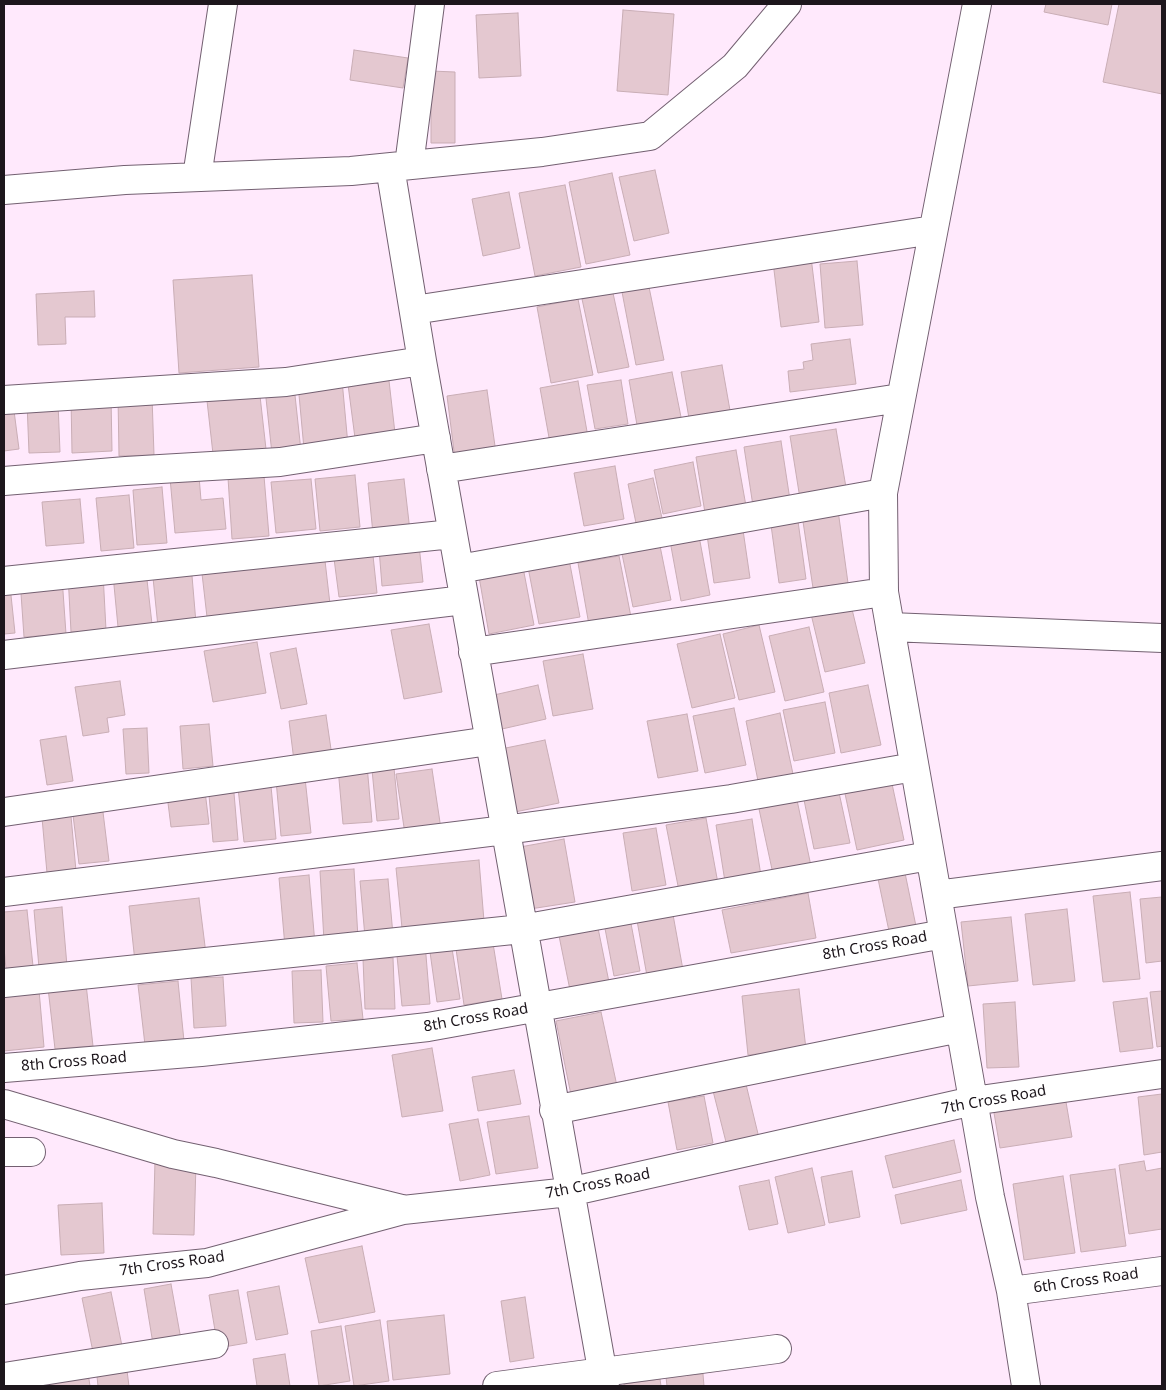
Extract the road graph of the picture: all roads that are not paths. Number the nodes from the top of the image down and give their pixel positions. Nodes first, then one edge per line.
1 (223, 4) edge
2 (430, 4) edge
3 (787, 4) edge
4 (977, 4) edge
5 (399, 166) junction
6 (197, 178) junction
7 (4, 190) edge
8 (933, 230) junction
9 (414, 310) junction
10 (422, 361) junction
11 (900, 398) junction
12 (4, 400) edge
13 (436, 438) junction
14 (441, 469) junction
15 (4, 481) edge
16 (883, 493) junction
17 (452, 534) junction
18 (459, 569) junction
19 (4, 581) edge
20 (884, 592) junction
21 (464, 600) junction
22 (890, 627) junction
23 (1162, 638) edge
24 (473, 652) junction
25 (4, 655) edge
26 (489, 741) junction
27 (914, 767) junction
28 (4, 812) edge
29 (505, 830) junction
30 (930, 856) junction
31 (1162, 866) edge
32 (4, 892) edge
33 (937, 895) junction
34 (522, 929) junction
35 (944, 934) junction
36 (4, 983) edge
37 (536, 1007) junction
38 (960, 1028) junction
39 (4, 1068) edge
40 (1162, 1074) edge
41 (973, 1101) junction
42 (4, 1104) edge
43 (554, 1110) junction
44 (4, 1152) edge
45 (31, 1152) dead end
46 (569, 1192) junction
47 (403, 1210) junction
48 (1162, 1271) edge
49 (4, 1290) edge
50 (1011, 1291) junction
51 (214, 1344) dead end
52 (777, 1349) dead end
53 (4, 1377) edge
54 (604, 1380) edge
55 (497, 1386) edge
56 (1026, 1386) edge

1 - 6 street
2 - 5 street
3 - 5 street
4 - 8 street
5 - 6 street
5 - 9 street
6 - 7 street
8 - 9 street
8 - 11 street
9 - 10 street
10 - 12 street
10 - 13 street
11 - 14 street
11 - 16 street
13 - 14 street
13 - 15 street
14 - 17 street
16 - 18 street
16 - 20 street
17 - 18 street
17 - 19 street
18 - 21 street
20 - 22 street
20 - 24 street
21 - 24 street
21 - 25 street
22 - 23 street
22 - 27 street
24 - 26 street
26 - 28 street
26 - 29 street
27 - 29 street
27 - 30 street
29 - 32 street
29 - 34 street
30 - 33 street
30 - 34 street
31 - 33 street
33 - 35 street
34 - 36 street
34 - 37 street
35 - 37 street, 8th Cross Road
35 - 38 street
37 - 39 street, 8th Cross Road
37 - 43 street
38 - 41 street
38 - 43 street
40 - 41 street, 7th Cross Road
41 - 46 street, 7th Cross Road
41 - 50 street
42 - 47 street
43 - 46 street
44 - 45 street
46 - 47 street, 7th Cross Road
46 - 54 street
47 - 49 street, 7th Cross Road
48 - 50 street, 6th Cross Road
50 - 56 street
51 - 53 street
52 - 54 street
54 - 55 street

